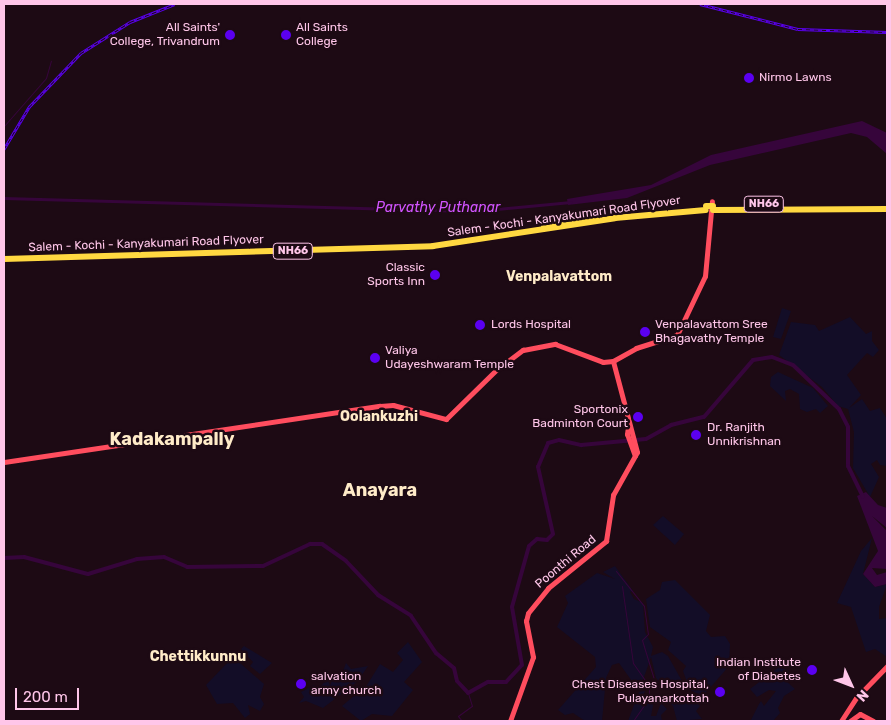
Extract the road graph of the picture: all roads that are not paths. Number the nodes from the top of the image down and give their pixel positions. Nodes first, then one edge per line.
1 (887, 205) edge
2 (710, 206) junction
3 (887, 209) edge
4 (4, 258) edge
5 (613, 361) junction
6 (4, 462) edge
7 (887, 666) edge
8 (510, 721) edge
9 (840, 721) edge
10 (850, 721) edge
11 (873, 721) edge

1 - 2 highway, Salem - Kochi - Kanyakumari Road Flyover / NH66
2 - 3 highway, Salem - Kochi - Kanyakumari Road Flyover / NH66
2 - 4 highway, Salem - Kochi - Kanyakumari Road Flyover / NH66
2 - 5 main road
5 - 6 main road
5 - 8 main road, Poonthi Road
7 - 9 main road
10 - 11 main road

